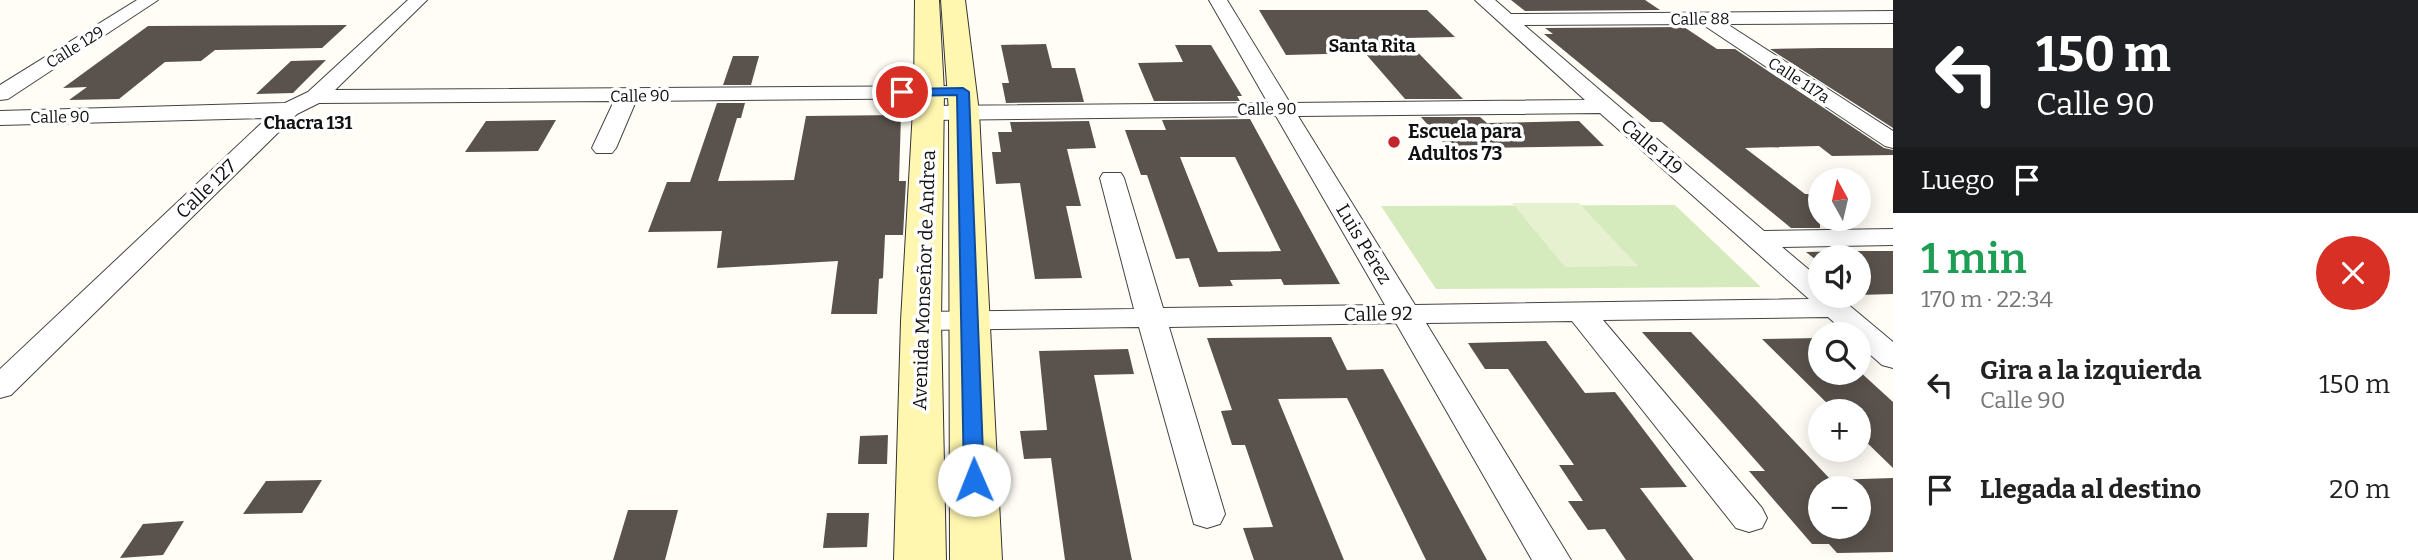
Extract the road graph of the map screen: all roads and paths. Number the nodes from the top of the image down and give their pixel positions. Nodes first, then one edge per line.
1 (149, 0) edge
2 (418, 0) edge
3 (927, 0) edge
4 (954, 0) edge
5 (1218, 0) edge
6 (1484, 0) edge
7 (1893, 17) edge
8 (1705, 18) junction
9 (1507, 20) junction
10 (0, 94) edge
11 (627, 96) junction
12 (316, 97) junction
13 (946, 102) junction
14 (1604, 106) junction
15 (289, 108) junction
16 (1283, 109) junction
17 (0, 118) edge
18 (1893, 141) edge
19 (604, 148) dead end
20 (1112, 178) dead end
21 (1893, 237) edge
22 (1757, 239) junction
23 (1808, 284) edge
24 (1808, 301) edge
25 (1835, 308) edge
26 (1580, 312) junction
27 (1406, 314) junction
28 (1151, 317) junction
29 (970, 320) junction
30 (921, 321) junction
31 (1893, 358) edge
32 (0, 387) edge
33 (1207, 514) dead end
34 (1749, 518) dead end
35 (920, 560) edge
36 (976, 560) edge
37 (1552, 560) edge

1 - 10 street, Calle 129
2 - 12 street, Calle 127
3 - 13 main road, Avenida Monseñor de Andrea
4 - 13 main road, Avenida Monseñor de Andrea
5 - 16 street, Luis Pérez
6 - 9 street, Calle 119
7 - 8 street, Calle 88
8 - 9 street, Calle 88
8 - 18 street, Calle 117a
9 - 14 street, Calle 119
11 - 12 street, Calle 90
11 - 13 street, Calle 90
11 - 19 street
12 - 15 street, Calle 127
13 - 16 street, Calle 90
13 - 29 main road, Avenida Monseñor de Andrea
13 - 30 main road, Avenida Monseñor de Andrea
14 - 16 street, Calle 90
14 - 22 street, Calle 119
15 - 17 street, Calle 90
15 - 32 street, Calle 127
16 - 27 street, Luis Pérez
20 - 28 street
21 - 22 street
22 - 23 street, Calle 119
24 - 26 street, Calle 92
25 - 31 street, Calle 119
26 - 27 street, Calle 92
26 - 34 street
27 - 28 street, Calle 92
27 - 37 street, Luis Pérez
28 - 29 street, Calle 92
28 - 33 street
29 - 30 street, Calle 92
29 - 36 main road, Avenida Monseñor de Andrea
30 - 35 main road, Avenida Monseñor de Andrea

